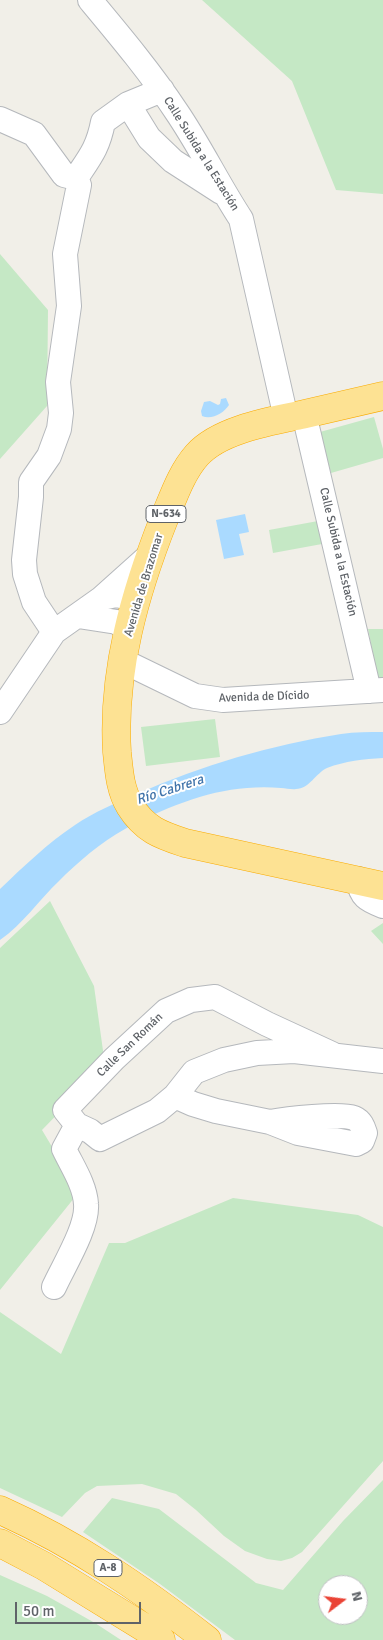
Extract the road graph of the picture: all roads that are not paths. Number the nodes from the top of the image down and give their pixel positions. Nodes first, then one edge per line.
1 (90, 0) edge
2 (162, 90) junction
3 (128, 104) junction
4 (0, 119) edge
5 (76, 178) junction
6 (224, 194) junction
7 (383, 396) edge
8 (295, 416) junction
9 (150, 555) junction
10 (102, 598) junction
11 (136, 600) junction
12 (78, 616) junction
13 (128, 631) junction
14 (54, 632) junction
15 (123, 661) junction
16 (376, 691) edge
17 (0, 712) edge
18 (370, 883) edge
19 (383, 906) edge
20 (332, 1054) junction
21 (383, 1061) edge
22 (175, 1096) junction
23 (270, 1122) dead end
24 (77, 1125) junction
25 (54, 1287) dead end
26 (0, 1510) edge
27 (0, 1543) edge
28 (161, 1640) edge
29 (207, 1640) edge

1 - 2 street, Calle Subida a la Estación
2 - 3 street
2 - 6 street, Calle Subida a la Estación
3 - 5 street
3 - 6 street
4 - 5 street
5 - 14 street
6 - 8 street, Calle Subida a la Estación
7 - 8 highway, Avenida de Brazomar / N-634
8 - 9 highway, Avenida de Brazomar / N-634
8 - 16 street, Calle Subida a la Estación
9 - 10 street
9 - 11 highway, Avenida de Brazomar / N-634
10 - 11 street
10 - 12 street
11 - 13 highway, Avenida de Brazomar / N-634
12 - 13 street
12 - 14 street
13 - 15 highway, Avenida de Brazomar / N-634
14 - 17 street
15 - 16 street, Avenida de Dícido
15 - 18 highway, Avenida de Brazomar / N-634
18 - 19 street
20 - 21 street, Calle San Román
20 - 22 street, Calle San Román
20 - 24 street, Calle San Román
22 - 23 street
22 - 24 street, Calle San Román
24 - 25 street
26 - 29 highway, A-8
27 - 28 highway, A-8

